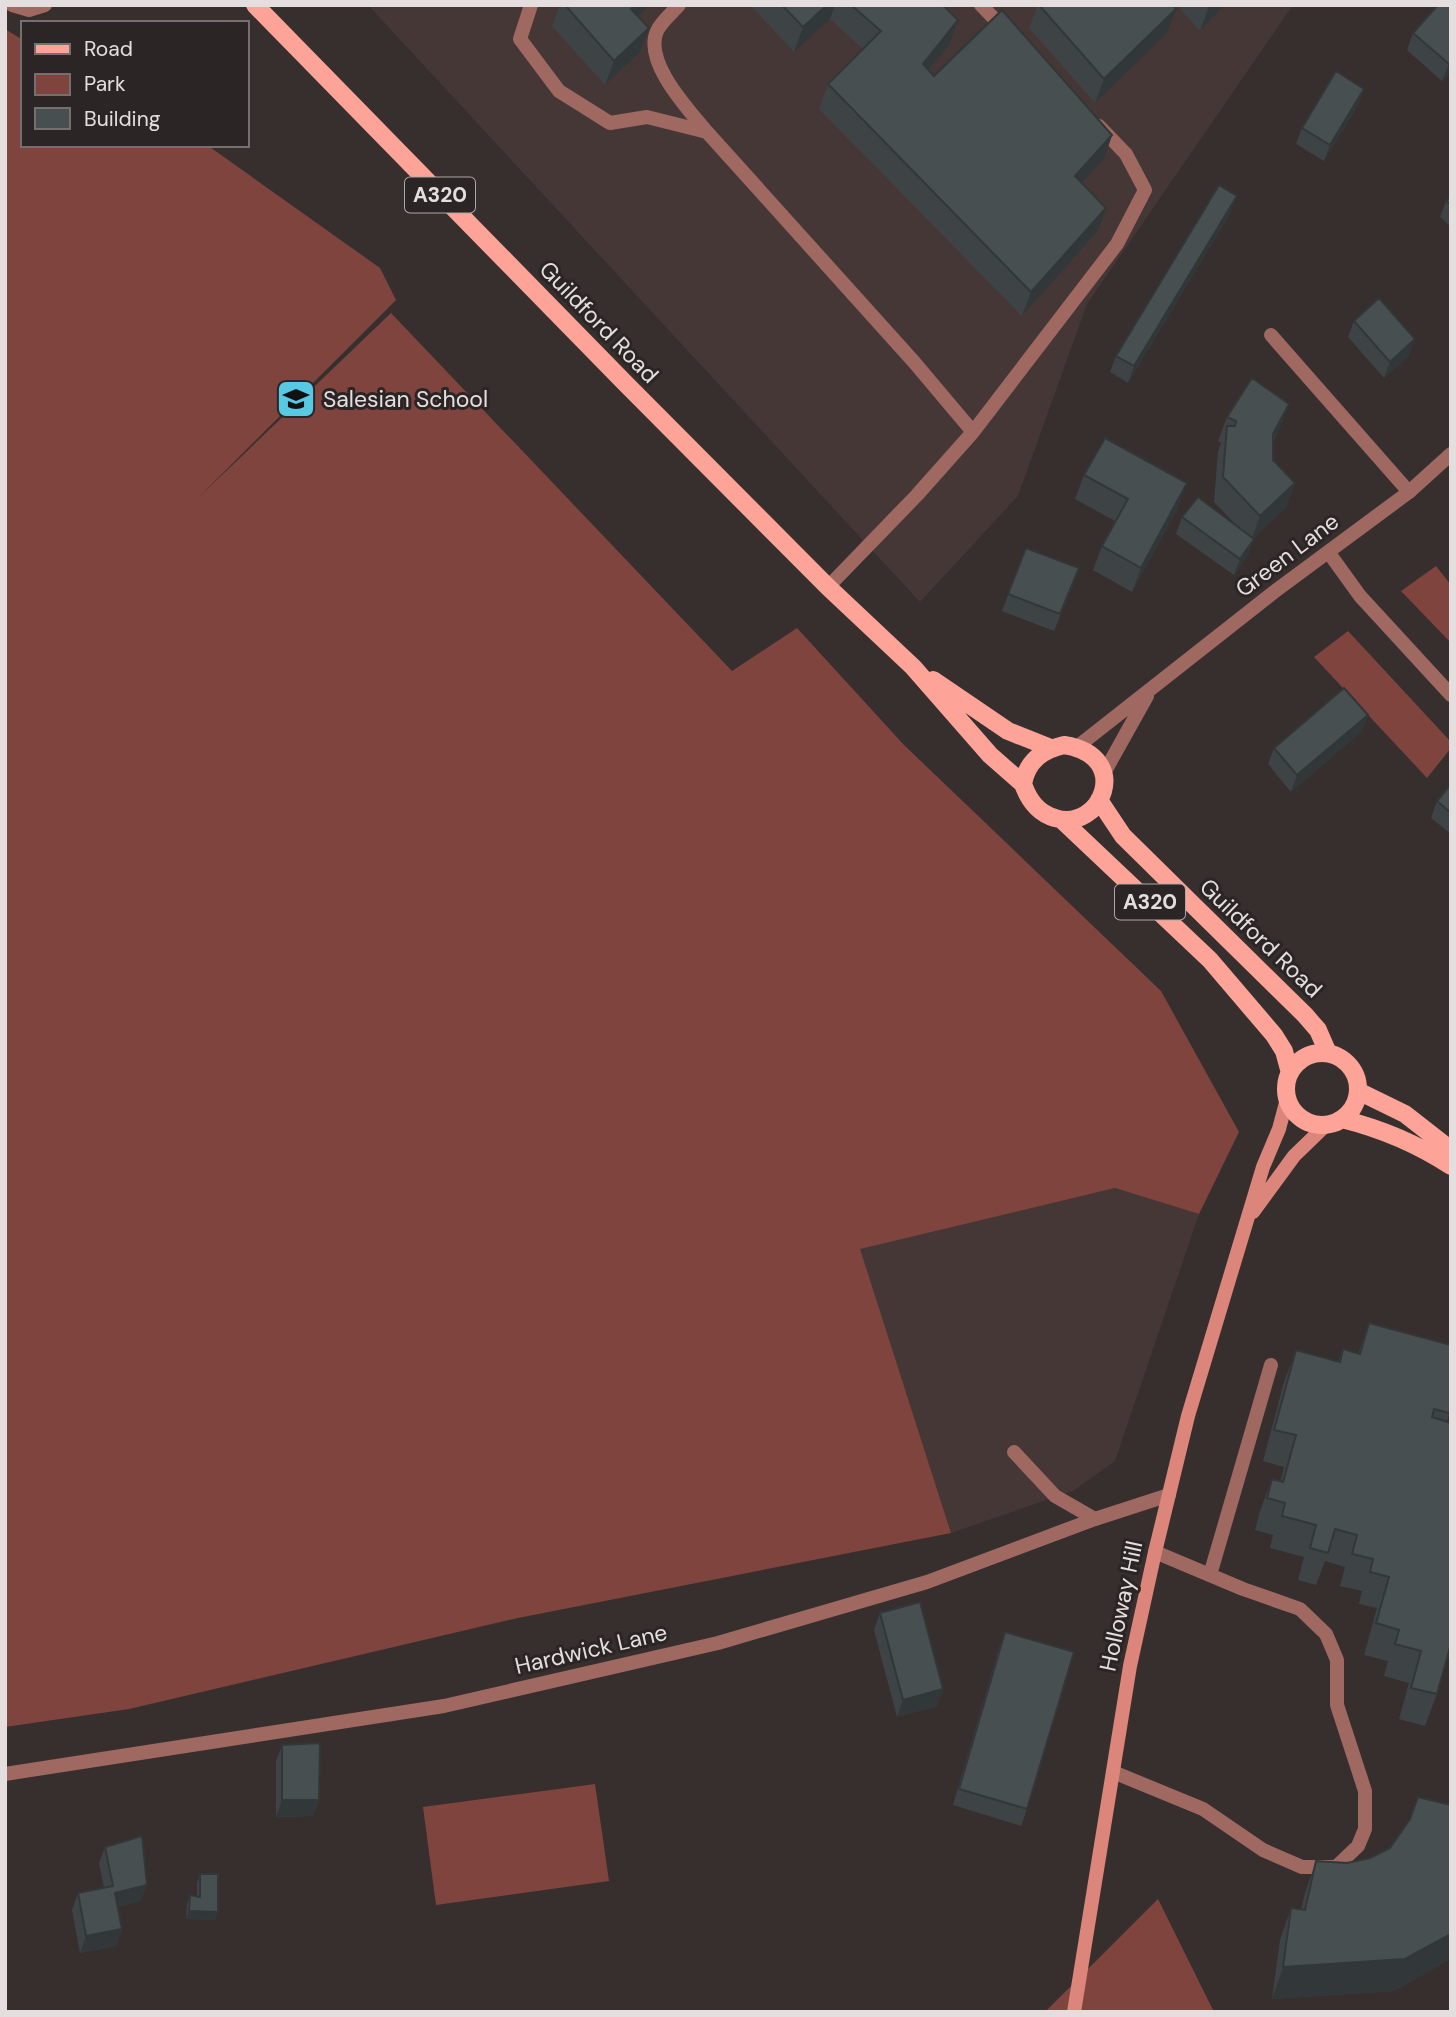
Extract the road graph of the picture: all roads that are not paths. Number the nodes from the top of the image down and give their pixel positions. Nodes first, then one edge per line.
1 (12, 5) edge
2 (45, 5) edge
3 (255, 5) edge
4 (531, 5) edge
5 (679, 5) edge
6 (981, 5) edge
7 (1020, 45) edge
8 (1088, 115) edge
9 (707, 132) junction
10 (1271, 335) dead end
11 (973, 432) junction
12 (1451, 454) edge
13 (1409, 492) junction
14 (1329, 553) junction
15 (828, 587) junction
16 (913, 667) junction
17 (1149, 691) junction
18 (1451, 695) edge
19 (1077, 747) junction
20 (1051, 748) junction
21 (1104, 773) junction
22 (1023, 784) junction
23 (1099, 800) junction
24 (1063, 821) junction
25 (1328, 1053) junction
26 (1290, 1073) junction
27 (1358, 1091) junction
28 (1287, 1099) junction
29 (1334, 1122) junction
30 (1451, 1150) edge
31 (1451, 1166) edge
32 (1249, 1218) junction
33 (1271, 1365) dead end
34 (1014, 1452) dead end
35 (1169, 1495) junction
36 (1095, 1519) junction
37 (1155, 1552) junction
38 (1210, 1575) junction
39 (1113, 1772) junction
40 (5, 1774) edge
41 (1074, 2012) edge

1 - 2 street
3 - 15 main road, Guildford Road / A320
4 - 9 street
5 - 9 street
6 - 7 street
8 - 11 street
9 - 11 street
10 - 13 street
11 - 15 street
12 - 13 street, Green Lane
13 - 14 street, Green Lane
14 - 17 street, Green Lane
14 - 18 street
15 - 16 main road, Guildford Road / A320
16 - 20 main road, Guildford Road / A320
16 - 22 main road, Guildford Road / A320
17 - 19 street, Green Lane
17 - 21 street, Green Lane
19 - 20 main road, A320
19 - 21 main road
20 - 22 main road
21 - 23 main road
22 - 24 main road, A320
23 - 24 main road
23 - 25 main road, Guildford Road / A320
24 - 26 main road, A320
25 - 26 main road
25 - 27 main road, A320
26 - 28 main road, A320
27 - 29 main road
27 - 30 main road
28 - 29 main road
28 - 32 main road, Holloway Hill
29 - 31 main road
29 - 32 main road, Holloway Hill
32 - 35 main road, Holloway Hill
33 - 38 street
34 - 36 street
35 - 36 street, Hardwick Lane
35 - 37 main road, Holloway Hill
36 - 40 street, Hardwick Lane
37 - 38 street
37 - 39 main road, Holloway Hill
38 - 39 street
39 - 41 main road, Holloway Hill

